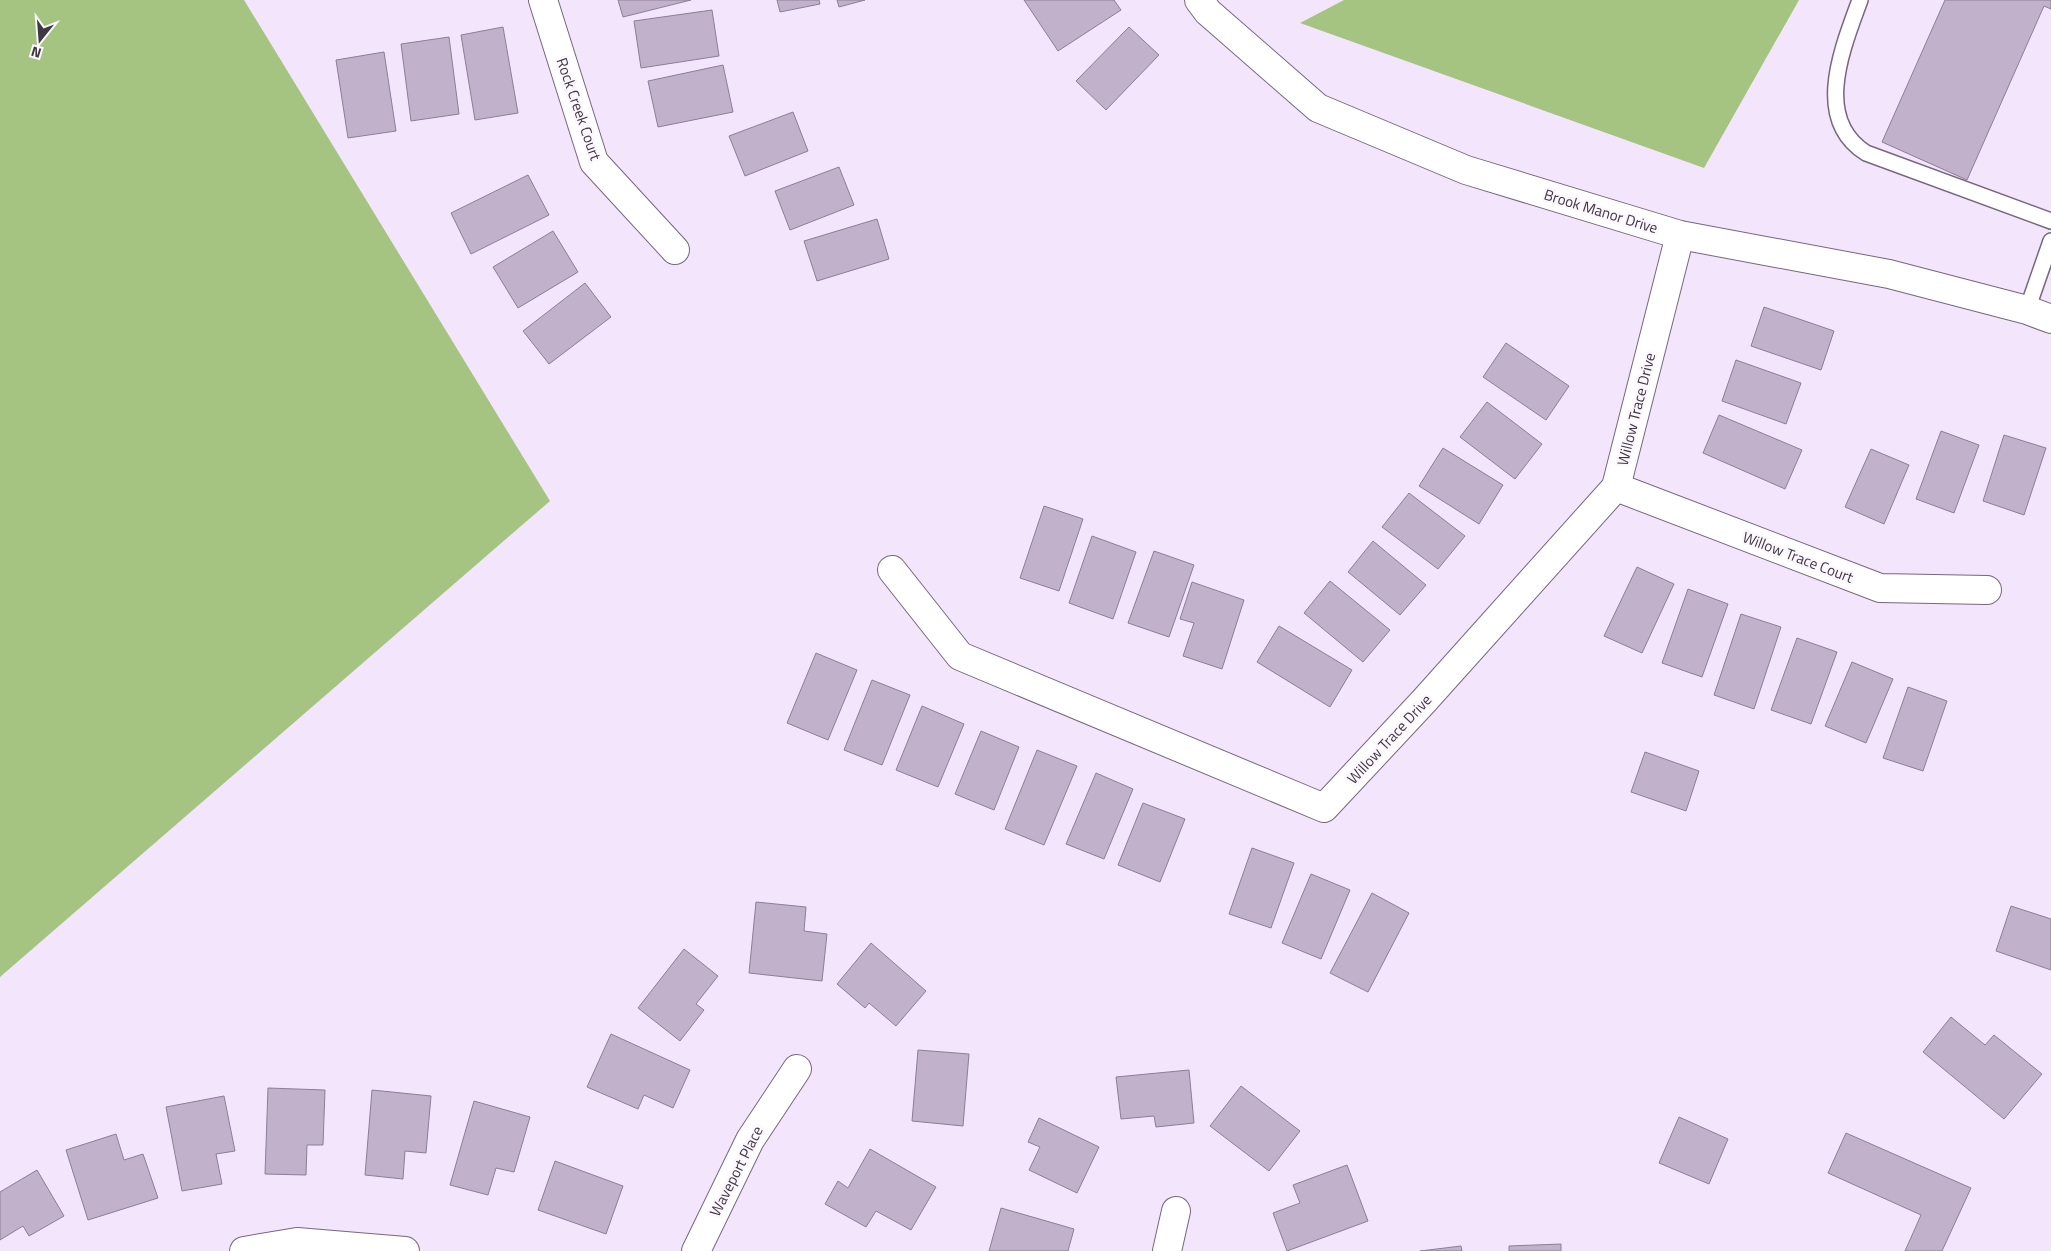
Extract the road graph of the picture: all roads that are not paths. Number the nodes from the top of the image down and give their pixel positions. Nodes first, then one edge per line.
1 (543, 0) edge
2 (1199, 0) edge
3 (1860, 0) edge
4 (2051, 221) edge
5 (1680, 235) junction
6 (2051, 241) edge
7 (675, 250) dead end
8 (2039, 315) edge
9 (1616, 487) junction
10 (892, 570) dead end
11 (1987, 590) dead end
12 (797, 1069) dead end
13 (1176, 1211) dead end
14 (244, 1251) edge
15 (405, 1251) edge
16 (696, 1251) edge
17 (1167, 1251) edge

1 - 7 street, Rock Creek Court
2 - 5 street, Brook Manor Drive
3 - 4 lane
5 - 8 street, Brook Manor Drive
5 - 9 street, Willow Trace Drive
6 - 8 lane
9 - 10 street, Willow Trace Drive
9 - 11 street, Willow Trace Court
12 - 16 street, Waveport Place
13 - 17 street
14 - 15 street

